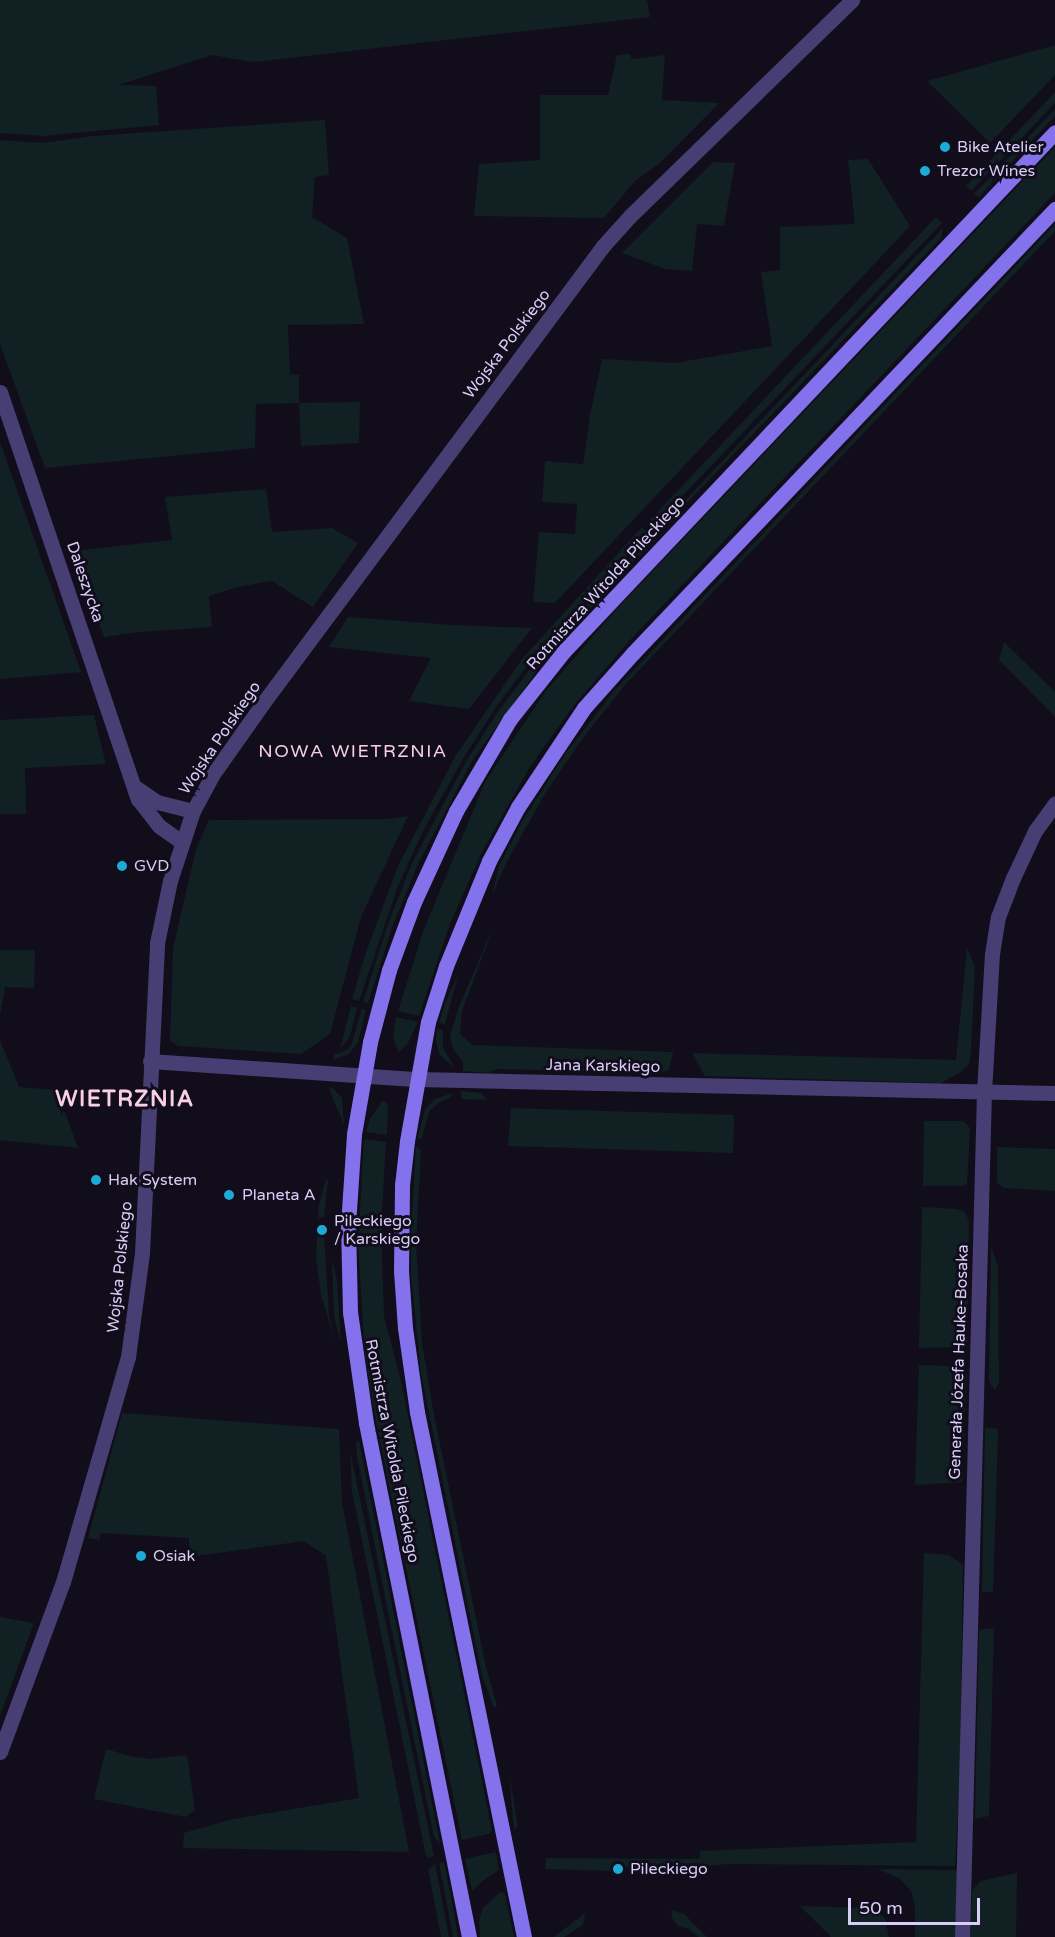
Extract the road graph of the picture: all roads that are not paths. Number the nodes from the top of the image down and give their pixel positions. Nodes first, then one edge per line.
1 (852, 0) edge
2 (1055, 132) edge
3 (1055, 209) edge
4 (0, 392) edge
5 (132, 785) junction
6 (1055, 803) edge
7 (193, 811) junction
8 (182, 842) junction
9 (150, 1061) junction
10 (363, 1075) junction
11 (417, 1079) junction
12 (984, 1092) junction
13 (1055, 1093) edge
14 (0, 1752) edge
15 (469, 1937) edge
16 (525, 1937) edge
17 (962, 1937) edge

1 - 7 street, Wojska Polskiego
2 - 10 main road, Rotmistrza Witolda Pileckiego
3 - 11 main road, Rotmistrza Witolda Pileckiego
4 - 5 street, Daleszycka
5 - 7 street
5 - 8 street, Daleszycka
6 - 12 street, Generała Józefa Hauke-Bosaka
7 - 8 street, Wojska Polskiego
8 - 9 street, Wojska Polskiego
9 - 10 street, Jana Karskiego
9 - 14 street, Wojska Polskiego
10 - 11 street, Jana Karskiego
10 - 15 main road, Rotmistrza Witolda Pileckiego
11 - 12 street, Jana Karskiego
11 - 16 main road, Rotmistrza Witolda Pileckiego
12 - 13 street, Jana Karskiego
12 - 17 street, Generała Józefa Hauke-Bosaka

